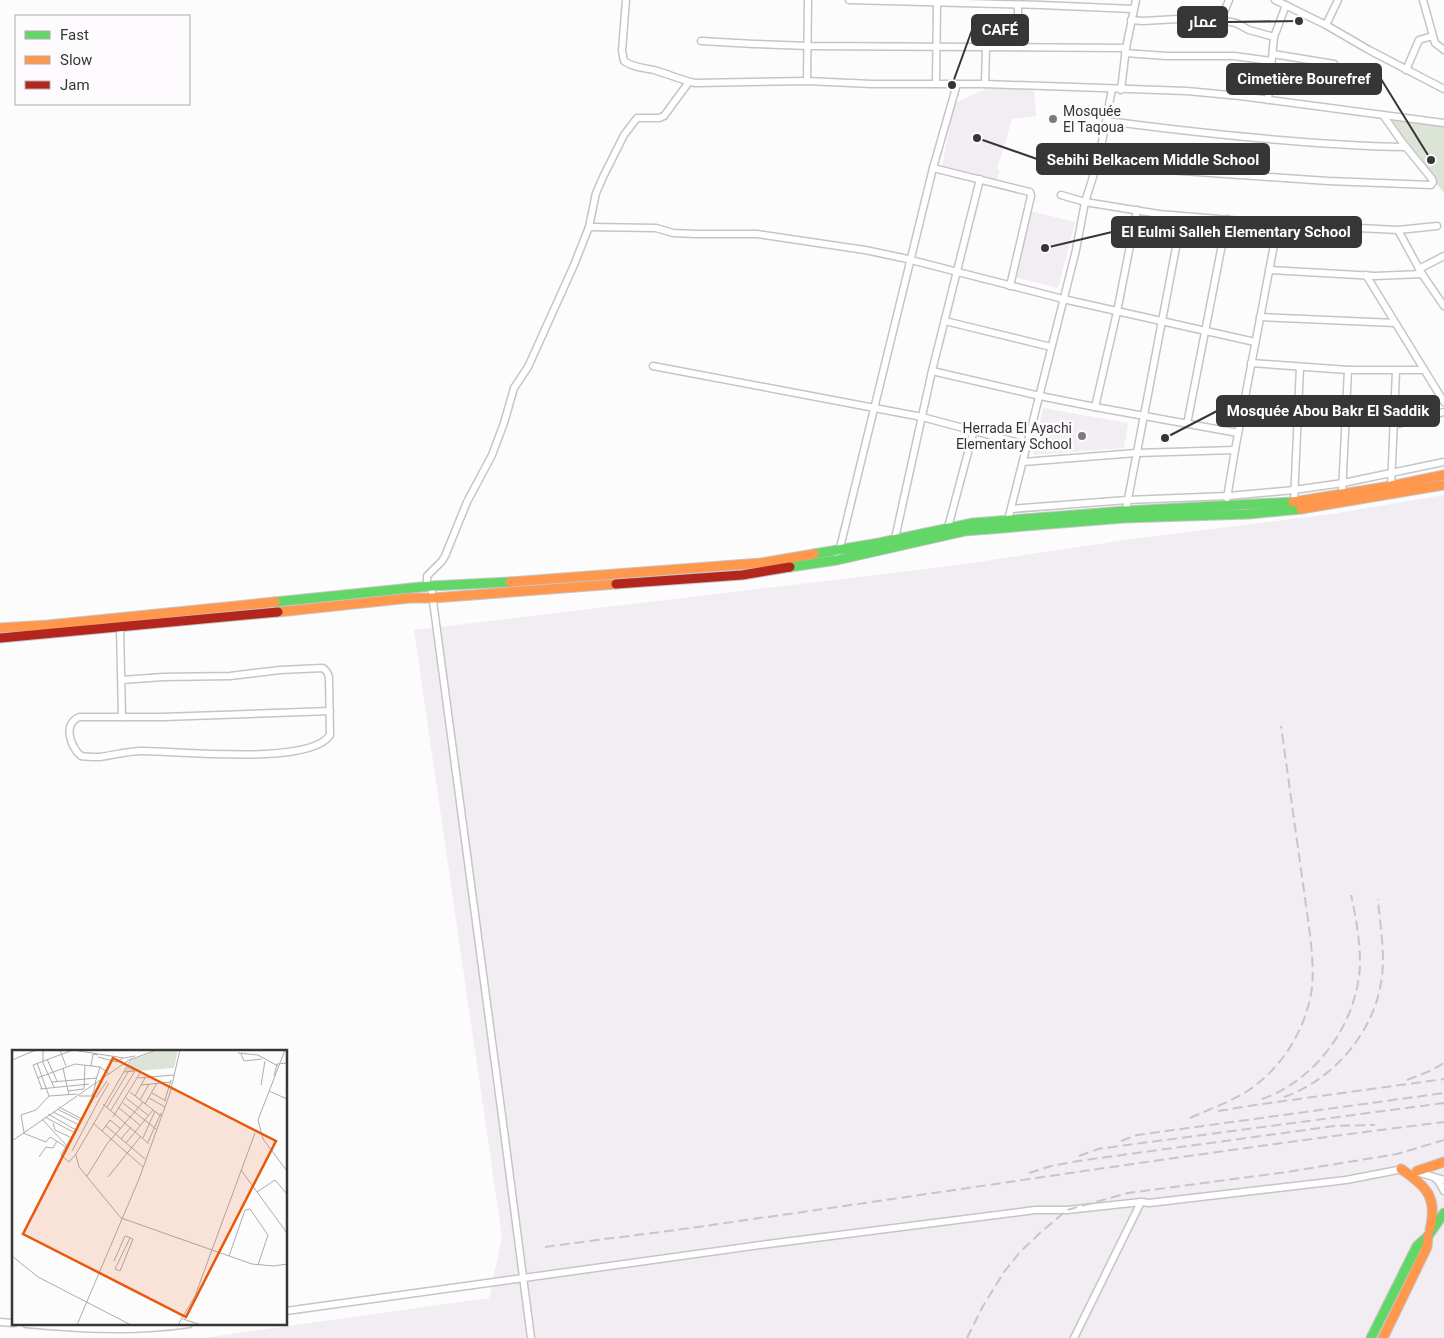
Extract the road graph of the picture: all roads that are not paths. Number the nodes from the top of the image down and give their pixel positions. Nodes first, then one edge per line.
1 (626, 0) edge
2 (808, 0) edge
3 (849, 0) edge
4 (854, 0) edge
5 (1136, 0) edge
6 (1230, 0) edge
7 (1275, 0) edge
8 (1338, 0) edge
9 (1423, 0) edge
10 (892, 1) edge
11 (927, 1) edge
12 (947, 1) edge
13 (1041, 2) edge
14 (937, 3) junction
15 (1069, 3) edge
16 (1018, 5) junction
17 (1286, 6) junction
18 (1133, 9) junction
19 (1131, 20) junction
20 (1221, 20) junction
21 (1326, 25) junction
22 (1274, 37) junction
23 (1433, 37) junction
24 (701, 41) dead end
25 (808, 46) junction
26 (937, 46) junction
27 (986, 47) junction
28 (1018, 48) junction
29 (1444, 50) edge
30 (1126, 51) junction
31 (1272, 57) junction
32 (1334, 64) dead end
33 (1406, 70) junction
34 (808, 81) junction
35 (689, 82) junction
36 (936, 84) junction
37 (957, 84) junction
38 (985, 84) junction
39 (1112, 89) junction
40 (1444, 89) edge
41 (1121, 90) junction
42 (1268, 100) junction
43 (1383, 115) junction
44 (1107, 121) junction
45 (1444, 123) edge
46 (1406, 147) junction
47 (1099, 158) junction
48 (933, 168) junction
49 (980, 179) junction
50 (1061, 195) dead end
51 (1085, 202) junction
52 (1137, 210) junction
53 (1182, 216) junction
54 (1227, 219) junction
55 (1278, 224) junction
56 (1437, 226) dead end
57 (589, 227) junction
58 (1398, 230) junction
59 (1444, 256) edge
60 (911, 260) junction
61 (1270, 270) junction
62 (1420, 271) junction
63 (957, 272) junction
64 (1366, 275) junction
65 (1010, 286) junction
66 (1444, 293) edge
67 (1437, 297) junction
68 (1063, 299) junction
69 (1444, 306) edge
70 (1117, 312) junction
71 (1260, 317) junction
72 (945, 321) junction
73 (1161, 322) junction
74 (1395, 323) junction
75 (1205, 331) junction
76 (1255, 342) junction
77 (1051, 346) junction
78 (1252, 363) junction
79 (653, 366) dead end
80 (1300, 367) junction
81 (1348, 370) junction
82 (1396, 370) junction
83 (1424, 370) junction
84 (932, 371) junction
85 (1040, 396) junction
86 (1444, 402) edge
87 (874, 407) junction
88 (1095, 408) junction
89 (1444, 412) edge
90 (1143, 416) junction
91 (922, 417) junction
92 (1187, 424) junction
93 (1394, 425) junction
94 (974, 430) junction
95 (1238, 432) junction
96 (1027, 445) junction
97 (1235, 450) junction
98 (1136, 453) junction
99 (1023, 462) junction
100 (1444, 462) edge
101 (1391, 473) junction
102 (1444, 475) edge
103 (1343, 483) junction
104 (1444, 485) edge
105 (1391, 486) junction
106 (1294, 490) junction
107 (1342, 493) junction
108 (1228, 496) junction
109 (1127, 500) junction
110 (1294, 502) junction
111 (1226, 506) junction
112 (1011, 509) junction
113 (1125, 515) junction
114 (1007, 524) junction
115 (947, 532) junction
116 (894, 543) junction
117 (838, 555) junction
118 (429, 586) junction
119 (433, 598) junction
120 (0, 628) edge
121 (120, 628) junction
122 (0, 638) edge
123 (122, 680) junction
124 (330, 711) junction
125 (122, 717) junction
126 (1444, 1162) edge
127 (1401, 1169) junction
128 (1416, 1171) junction
129 (1434, 1177) junction
130 (1444, 1180) edge
131 (1444, 1191) edge
132 (1141, 1202) junction
133 (1444, 1212) edge
134 (1429, 1234) junction
135 (522, 1278) junction
136 (288, 1311) edge
137 (59, 1326) edge
138 (174, 1326) edge
139 (531, 1338) edge
140 (1074, 1338) edge
141 (1371, 1338) edge
142 (1383, 1338) edge

1 - 35 street
2 - 25 street
3 - 4 street
4 - 10 street
5 - 18 street
6 - 20 street
7 - 17 street
8 - 21 street
9 - 23 street
10 - 11 street
11 - 14 street
12 - 14 street
12 - 16 street
13 - 15 street
13 - 16 street
14 - 26 street
15 - 18 street
16 - 28 street
17 - 21 street
17 - 22 street
18 - 19 street
19 - 20 street
19 - 30 street
20 - 22 street
21 - 33 street
22 - 31 street
23 - 29 street
23 - 33 street
24 - 25 street
25 - 26 street
25 - 34 street
26 - 27 street
26 - 36 street
27 - 28 street
27 - 38 street
28 - 30 street
30 - 31 street
30 - 41 street
31 - 32 street
31 - 42 street
33 - 40 street
34 - 35 street
34 - 36 street
35 - 57 street
36 - 37 street
37 - 38 street
37 - 48 street
38 - 39 street
39 - 41 street
39 - 44 street
41 - 42 street
42 - 43 street
43 - 45 street
43 - 46 street
44 - 46 street
44 - 47 street
46 - 47 street
47 - 51 street
48 - 49 street
48 - 60 street
49 - 63 street
49 - 65 street
50 - 51 street
51 - 52 street
51 - 68 street
52 - 53 street
52 - 70 street
53 - 54 street
53 - 73 street
54 - 55 street
54 - 75 street
55 - 58 street
55 - 61 street
56 - 58 street
57 - 60 street
57 - 118 street
58 - 62 street
59 - 62 street
60 - 63 street
60 - 87 street
61 - 64 street
61 - 71 street
62 - 64 street
62 - 67 street
63 - 65 street
63 - 72 street
64 - 74 street
65 - 68 street
66 - 67 street
67 - 69 street
68 - 70 street
68 - 77 street
70 - 73 street
70 - 88 street
71 - 74 street
71 - 76 street
72 - 77 street
72 - 84 street
73 - 75 street
73 - 90 street
74 - 83 street
75 - 76 street
75 - 92 street
76 - 78 street
77 - 85 street
78 - 80 street
78 - 95 street
79 - 87 street
80 - 81 street
80 - 106 street
81 - 82 street
81 - 103 street
82 - 83 street
82 - 93 street
83 - 86 street
84 - 85 street
84 - 91 street
85 - 88 street
85 - 96 street
87 - 91 street
87 - 117 street
88 - 90 street
89 - 93 street
90 - 92 street
90 - 98 street
91 - 94 street
91 - 116 street
92 - 95 street
93 - 101 street
94 - 96 street
94 - 115 street
95 - 97 street
96 - 99 street
97 - 98 street
97 - 108 street
98 - 99 street
98 - 109 street
99 - 112 street
100 - 101 street
101 - 103 street
101 - 105 street
102 - 105 main road
103 - 106 street
103 - 107 street
104 - 113 main road
105 - 107 main road
106 - 108 street
106 - 110 street
107 - 110 main road
108 - 109 street
108 - 111 street
109 - 112 street
109 - 113 street
110 - 111 main road
111 - 113 main road
112 - 114 street
113 - 114 main road
114 - 115 main road
115 - 116 main road
116 - 117 main road
117 - 118 main road
117 - 119 main road
118 - 119 street
118 - 120 main road
119 - 121 main road
119 - 135 street
121 - 122 main road
121 - 123 street
123 - 124 street
123 - 125 street
124 - 125 street
124 - 125 street
126 - 128 main road
127 - 128 street
127 - 132 street
127 - 134 main road
128 - 129 street
129 - 130 street
129 - 131 street
132 - 135 street
132 - 140 street
133 - 134 main road
134 - 141 main road
134 - 142 main road
135 - 136 street
135 - 139 street
137 - 138 street

